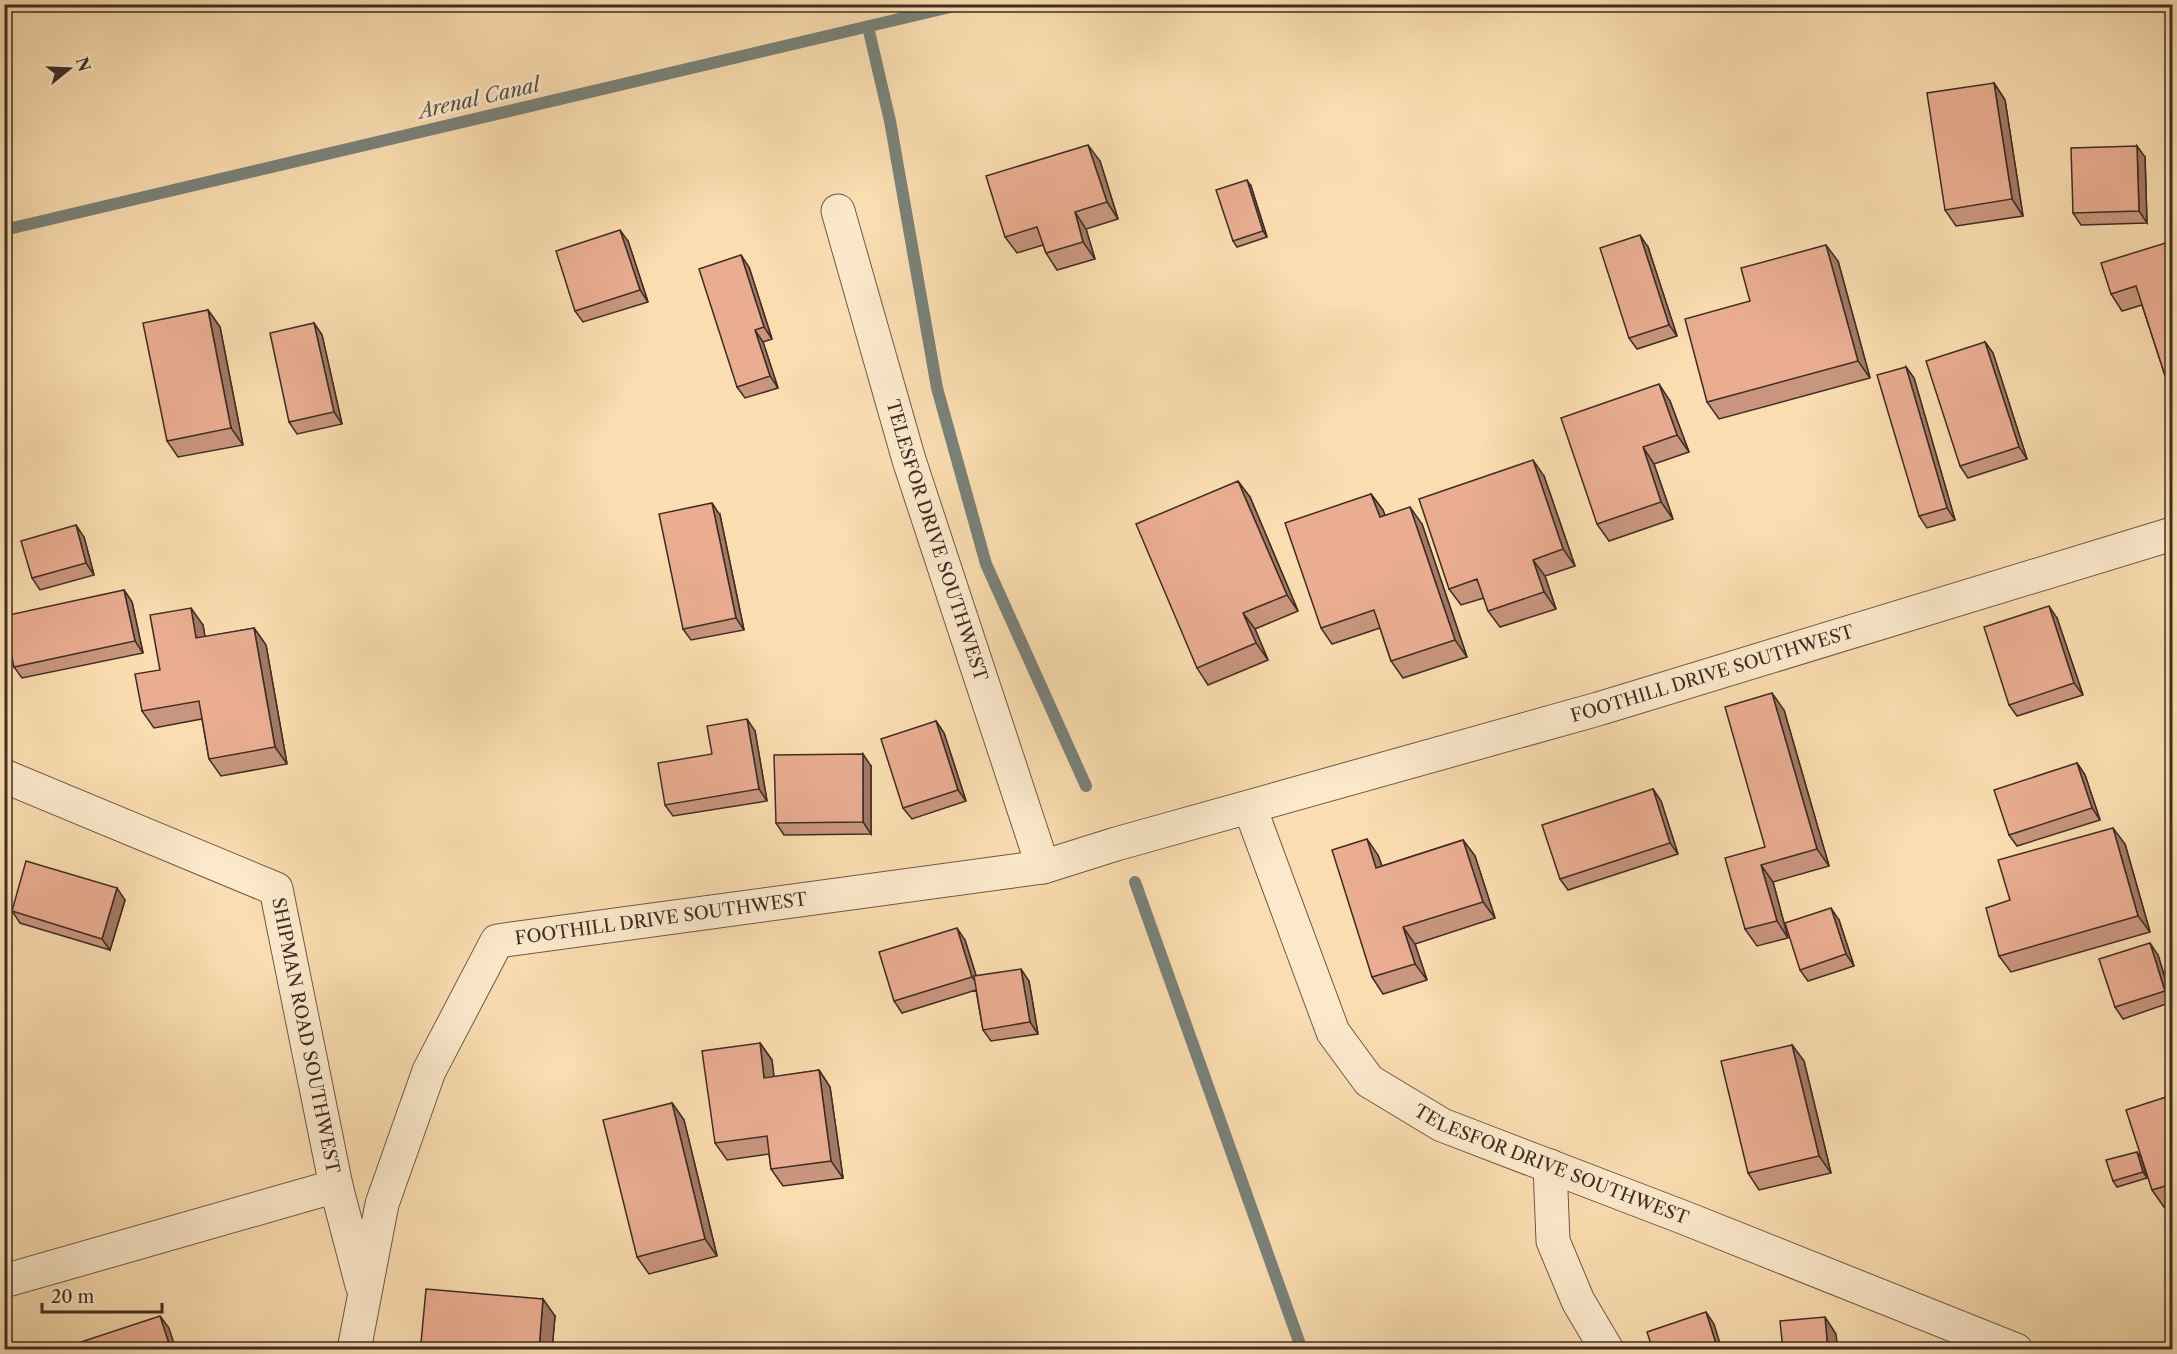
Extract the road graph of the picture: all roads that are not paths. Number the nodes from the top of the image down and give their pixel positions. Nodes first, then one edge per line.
1 (838, 211) dead end
2 (2172, 534) edge
3 (4, 776) edge
4 (1250, 808) junction
5 (1042, 867) junction
6 (1550, 1166) junction
7 (336, 1186) junction
8 (4, 1281) edge
9 (364, 1292) junction
10 (2000, 1346) edge
11 (354, 1350) edge
12 (1607, 1350) edge

1 - 5 street, TELESFOR DRIVE SOUTHWEST
2 - 4 street, FOOTHILL DRIVE SOUTHWEST
3 - 7 street, SHIPMAN ROAD SOUTHWEST
4 - 5 street, FOOTHILL DRIVE SOUTHWEST
4 - 6 street, TELESFOR DRIVE SOUTHWEST
5 - 9 street, FOOTHILL DRIVE SOUTHWEST
6 - 10 street, TELESFOR DRIVE SOUTHWEST
6 - 12 street
7 - 8 street
7 - 9 street, SHIPMAN ROAD SOUTHWEST
9 - 11 street, FOOTHILL DRIVE SOUTHWEST

